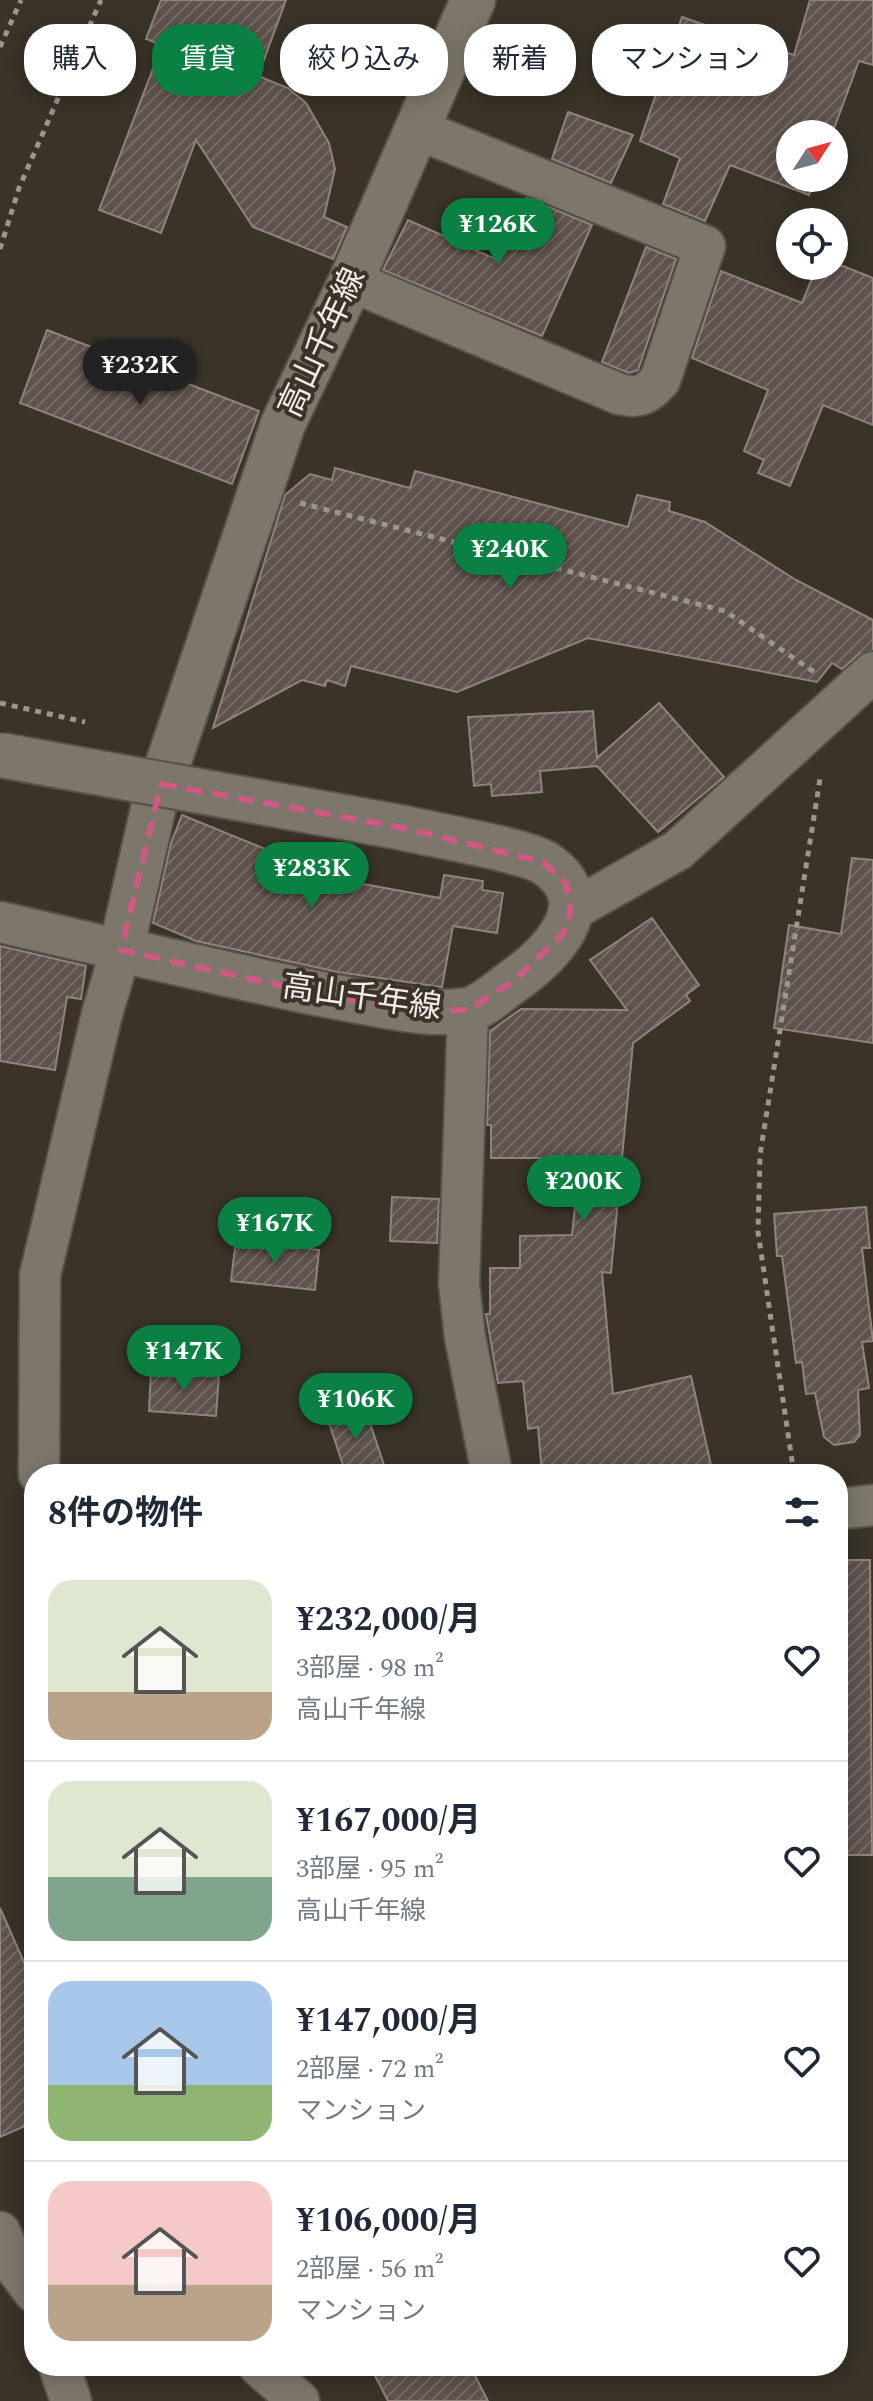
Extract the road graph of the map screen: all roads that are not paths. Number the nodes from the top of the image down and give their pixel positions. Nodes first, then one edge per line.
1 (473, 0) edge
2 (417, 129) junction
3 (351, 281) junction
4 (859, 685) edge
5 (0, 755) edge
6 (571, 911) junction
7 (0, 922) edge
8 (121, 950) junction
9 (468, 1010) junction
10 (39, 1464) edge
11 (490, 1464) edge
12 (873, 1505) edge
13 (848, 1508) edge
14 (0, 2232) edge
15 (24, 2279) edge
16 (62, 2376) edge
17 (270, 2376) edge
18 (71, 2401) edge
19 (299, 2401) edge

1 - 2 main road, 高山千年線
2 - 3 main road, 高山千年線
2 - 3 street
3 - 8 main road, 高山千年線
4 - 6 street
5 - 6 main road, bridge
6 - 9 main road, 高山千年線
7 - 8 street
8 - 9 main road, 高山千年線
8 - 10 street
9 - 11 street
12 - 13 street
14 - 15 street
16 - 18 street
17 - 19 street

